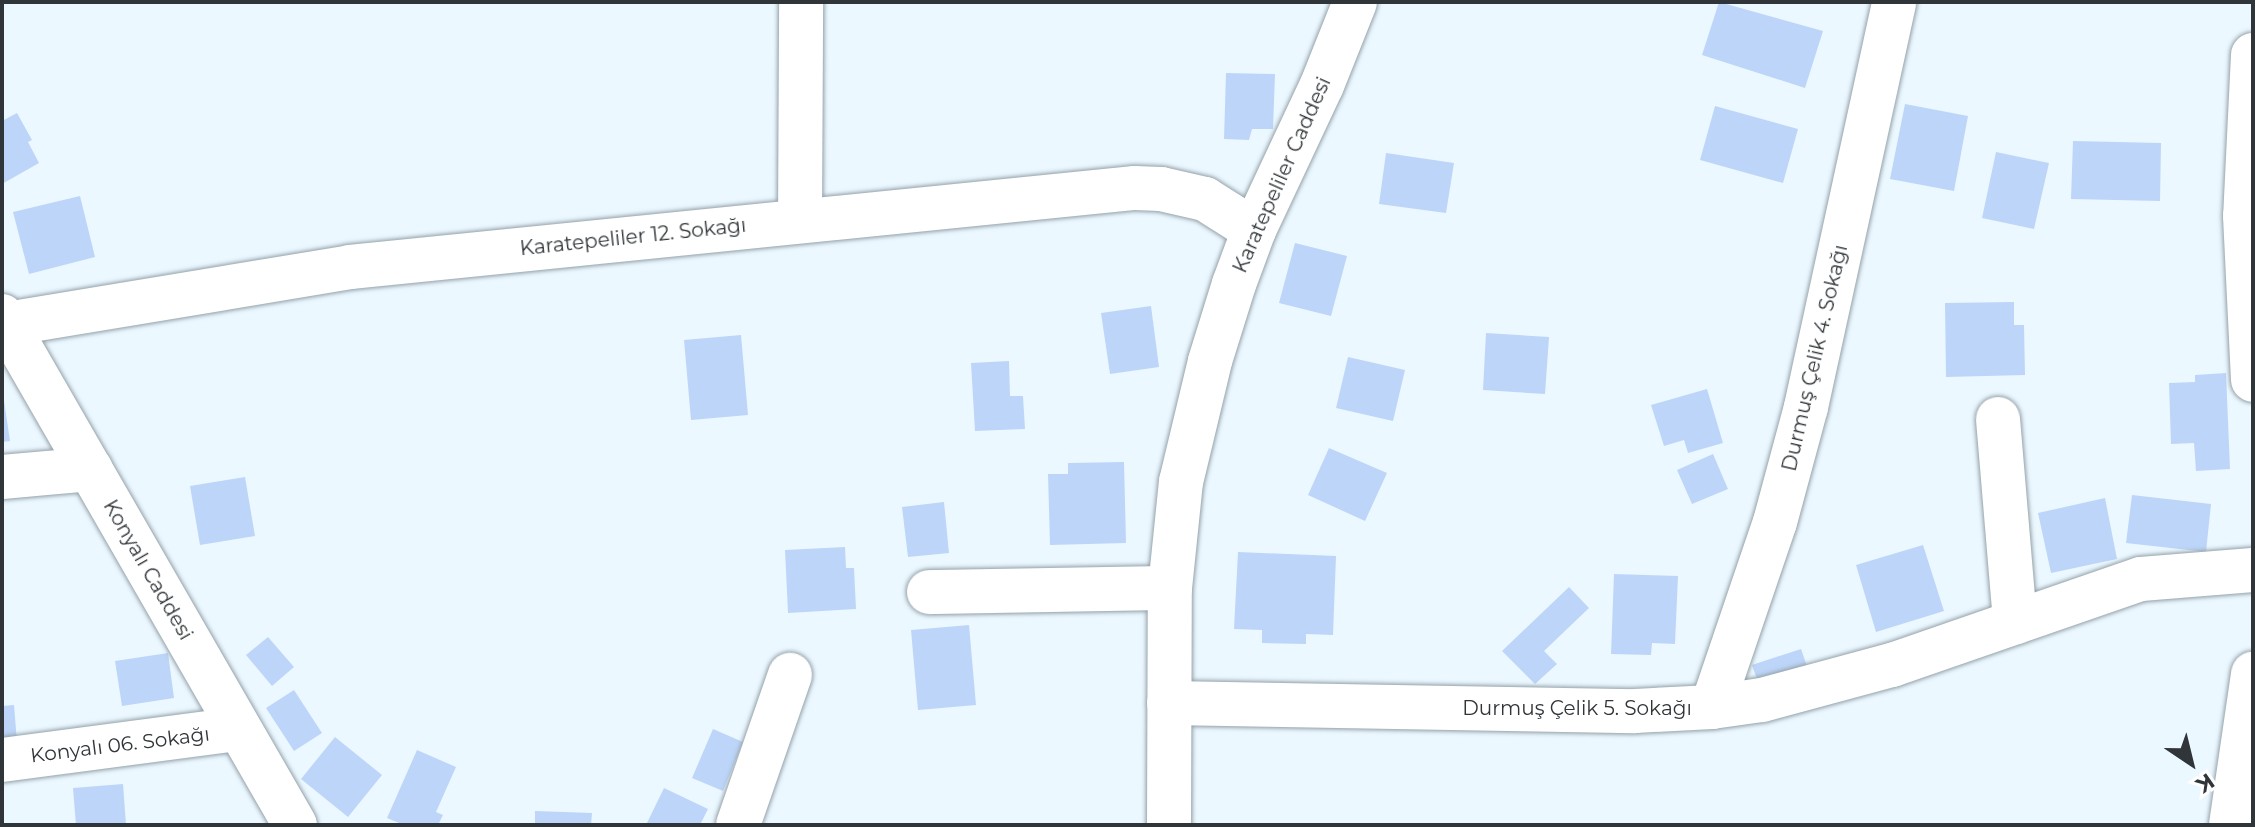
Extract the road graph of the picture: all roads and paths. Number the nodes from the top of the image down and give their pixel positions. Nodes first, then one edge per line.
1 (801, 2) edge
2 (1355, 2) edge
3 (1894, 2) edge
4 (2253, 55) edge
5 (800, 220) junction
6 (1254, 230) junction
7 (4, 320) edge
8 (2253, 380) edge
9 (1998, 419) dead end
10 (91, 469) junction
11 (2, 477) edge
12 (2253, 570) edge
13 (1170, 588) junction
14 (929, 592) dead end
15 (2015, 622) junction
16 (2253, 674) edge
17 (790, 675) dead end
18 (1169, 703) junction
19 (1712, 707) junction
20 (239, 729) junction
21 (2, 760) edge
22 (295, 825) edge
23 (738, 825) edge
24 (1169, 825) edge
25 (2231, 825) edge

1 - 5 street
2 - 6 street, Karatepeliler Caddesi
3 - 19 street, Durmuş Çelik 4. Sokağı
4 - 8 street
5 - 6 street, Karatepeliler 12. Sokağı
5 - 7 street, Karatepeliler 12. Sokağı
6 - 13 street, Karatepeliler Caddesi
7 - 10 street, Konyalı Caddesi
9 - 15 street
10 - 11 street
10 - 20 street, Konyalı Caddesi
12 - 15 street, Durmuş Çelik 5. Sokağı
13 - 14 street
13 - 18 street, Karatepeliler Caddesi
15 - 19 street, Durmuş Çelik 5. Sokağı
16 - 25 street
17 - 23 street
18 - 19 street, Durmuş Çelik 5. Sokağı
18 - 24 street, Karatepeliler Caddesi
20 - 21 street, Konyalı 06. Sokağı
20 - 22 street, Konyalı Caddesi

